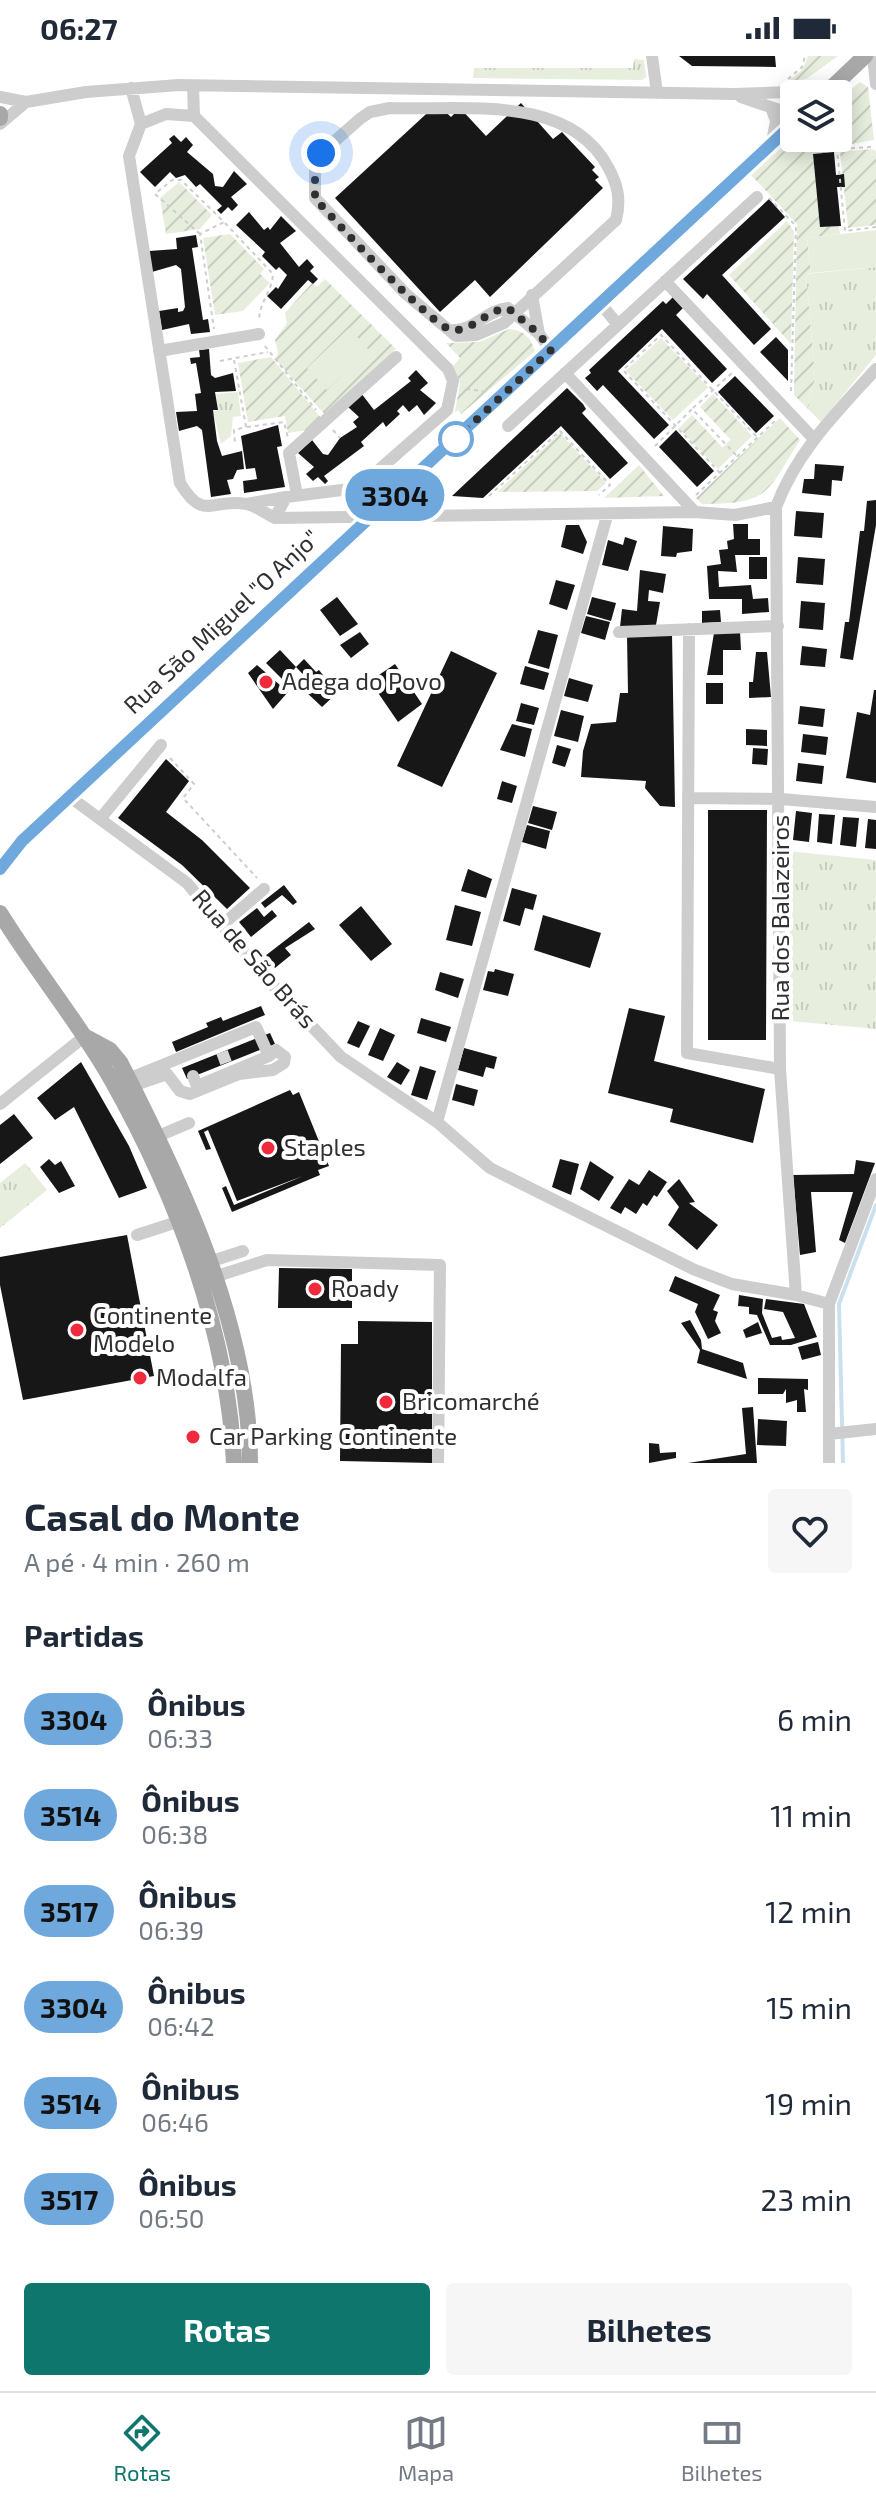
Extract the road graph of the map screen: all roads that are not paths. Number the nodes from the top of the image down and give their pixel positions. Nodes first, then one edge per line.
1 (652, 56) edge
2 (865, 56) edge
3 (873, 56) edge
4 (840, 80) edge
5 (876, 84) edge
6 (193, 86) junction
7 (131, 88) junction
8 (780, 91) edge
9 (657, 93) junction
10 (735, 94) junction
11 (0, 97) edge
12 (26, 102) junction
13 (771, 107) junction
14 (780, 110) edge
15 (194, 116) junction
16 (0, 119) edge
17 (141, 124) junction
18 (780, 137) edge
19 (771, 146) junction
20 (757, 197) road end
21 (665, 281) junction
22 (418, 289) dead end
23 (601, 304) junction
24 (523, 308) junction
25 (426, 310) junction
26 (618, 325) junction
27 (259, 334) dead end
28 (539, 334) junction
29 (551, 350) junction
30 (159, 351) junction
31 (396, 357) dead end
32 (876, 369) edge
33 (565, 373) junction
34 (508, 426) dead end
35 (813, 438) junction
36 (291, 496) junction
37 (246, 504) junction
38 (776, 507) junction
39 (695, 512) junction
40 (373, 516) junction
41 (607, 516) junction
42 (275, 518) junction
43 (778, 626) junction
44 (689, 629) junction
45 (619, 632) dead end
46 (161, 745) dead end
47 (70, 797) junction
48 (688, 798) junction
49 (781, 799) junction
50 (876, 807) edge
51 (100, 819) junction
52 (22, 841) junction
53 (0, 844) edge
54 (0, 869) edge
55 (262, 885) road end
56 (0, 914) edge
57 (222, 925) junction
58 (85, 1036) junction
59 (269, 1056) junction
60 (224, 1057) junction
61 (189, 1066) junction
62 (780, 1069) junction
63 (130, 1082) junction
64 (0, 1104) edge
65 (437, 1122) junction
66 (189, 1123) dead end
67 (156, 1137) junction
68 (876, 1179) edge
69 (177, 1222) junction
70 (137, 1235) dead end
71 (243, 1251) dead end
72 (212, 1270) junction
73 (796, 1295) junction
74 (829, 1304) junction
75 (224, 1374) junction
76 (199, 1378) dead end
77 (876, 1429) edge
78 (829, 1434) junction
79 (234, 1463) edge
80 (250, 1463) edge
81 (438, 1463) edge
82 (829, 1463) edge

1 - 9 street
2 - 4 main road
3 - 5 street
6 - 7 street
6 - 9 street
6 - 15 street
7 - 12 street
7 - 17 street
8 - 10 street
9 - 10 street
10 - 13 street
11 - 12 street
12 - 16 street
13 - 14 street
13 - 19 street
15 - 17 street
15 - 36 street
17 - 30 street
18 - 19 main road, Rua São Miguel "O Anjo"
19 - 23 main road, Rua São Miguel "O Anjo"
20 - 21 street
21 - 26 street
21 - 35 street
22 - 25 street
23 - 26 street
23 - 29 main road, Rua São Miguel "O Anjo"
24 - 25 street
24 - 25 street
24 - 28 street
24 - 28 street
26 - 33 street
27 - 30 street
28 - 29 street
29 - 40 main road, Rua São Miguel "O Anjo"
30 - 37 street
31 - 36 street
32 - 35 street
33 - 34 street
33 - 39 street
35 - 38 street
36 - 37 street
36 - 42 street
37 - 42 street
38 - 39 street
38 - 43 street, Rua dos Balazeiros
39 - 41 street
40 - 41 street
40 - 42 street
40 - 47 main road, Rua São Miguel "O Anjo"
41 - 65 street
43 - 44 street
43 - 49 street, Rua dos Balazeiros
44 - 45 street
44 - 48 street
46 - 51 street
47 - 51 street, Rua de São Brás
47 - 52 main road, Rua São Miguel "O Anjo"
48 - 49 street
48 - 62 street
49 - 50 street
49 - 62 street, Rua dos Balazeiros
51 - 57 street, Rua de São Brás
52 - 53 main road
52 - 54 main road, Rua São Miguel "O Anjo"
55 - 57 street
56 - 58 main road
57 - 65 street, Rua de São Brás
58 - 63 main road
58 - 64 street
58 - 69 main road
59 - 60 street
59 - 60 street
59 - 63 street
60 - 61 street
60 - 61 street
61 - 63 street
62 - 73 street, Rua dos Balazeiros
63 - 67 main road
65 - 73 street, Rua de São Brás
66 - 67 street
67 - 72 main road
68 - 74 street
69 - 70 street
69 - 75 main road
71 - 72 street
72 - 80 main road
72 - 81 street
73 - 74 street
74 - 78 street
75 - 76 street
75 - 79 main road
77 - 78 street
78 - 82 street

